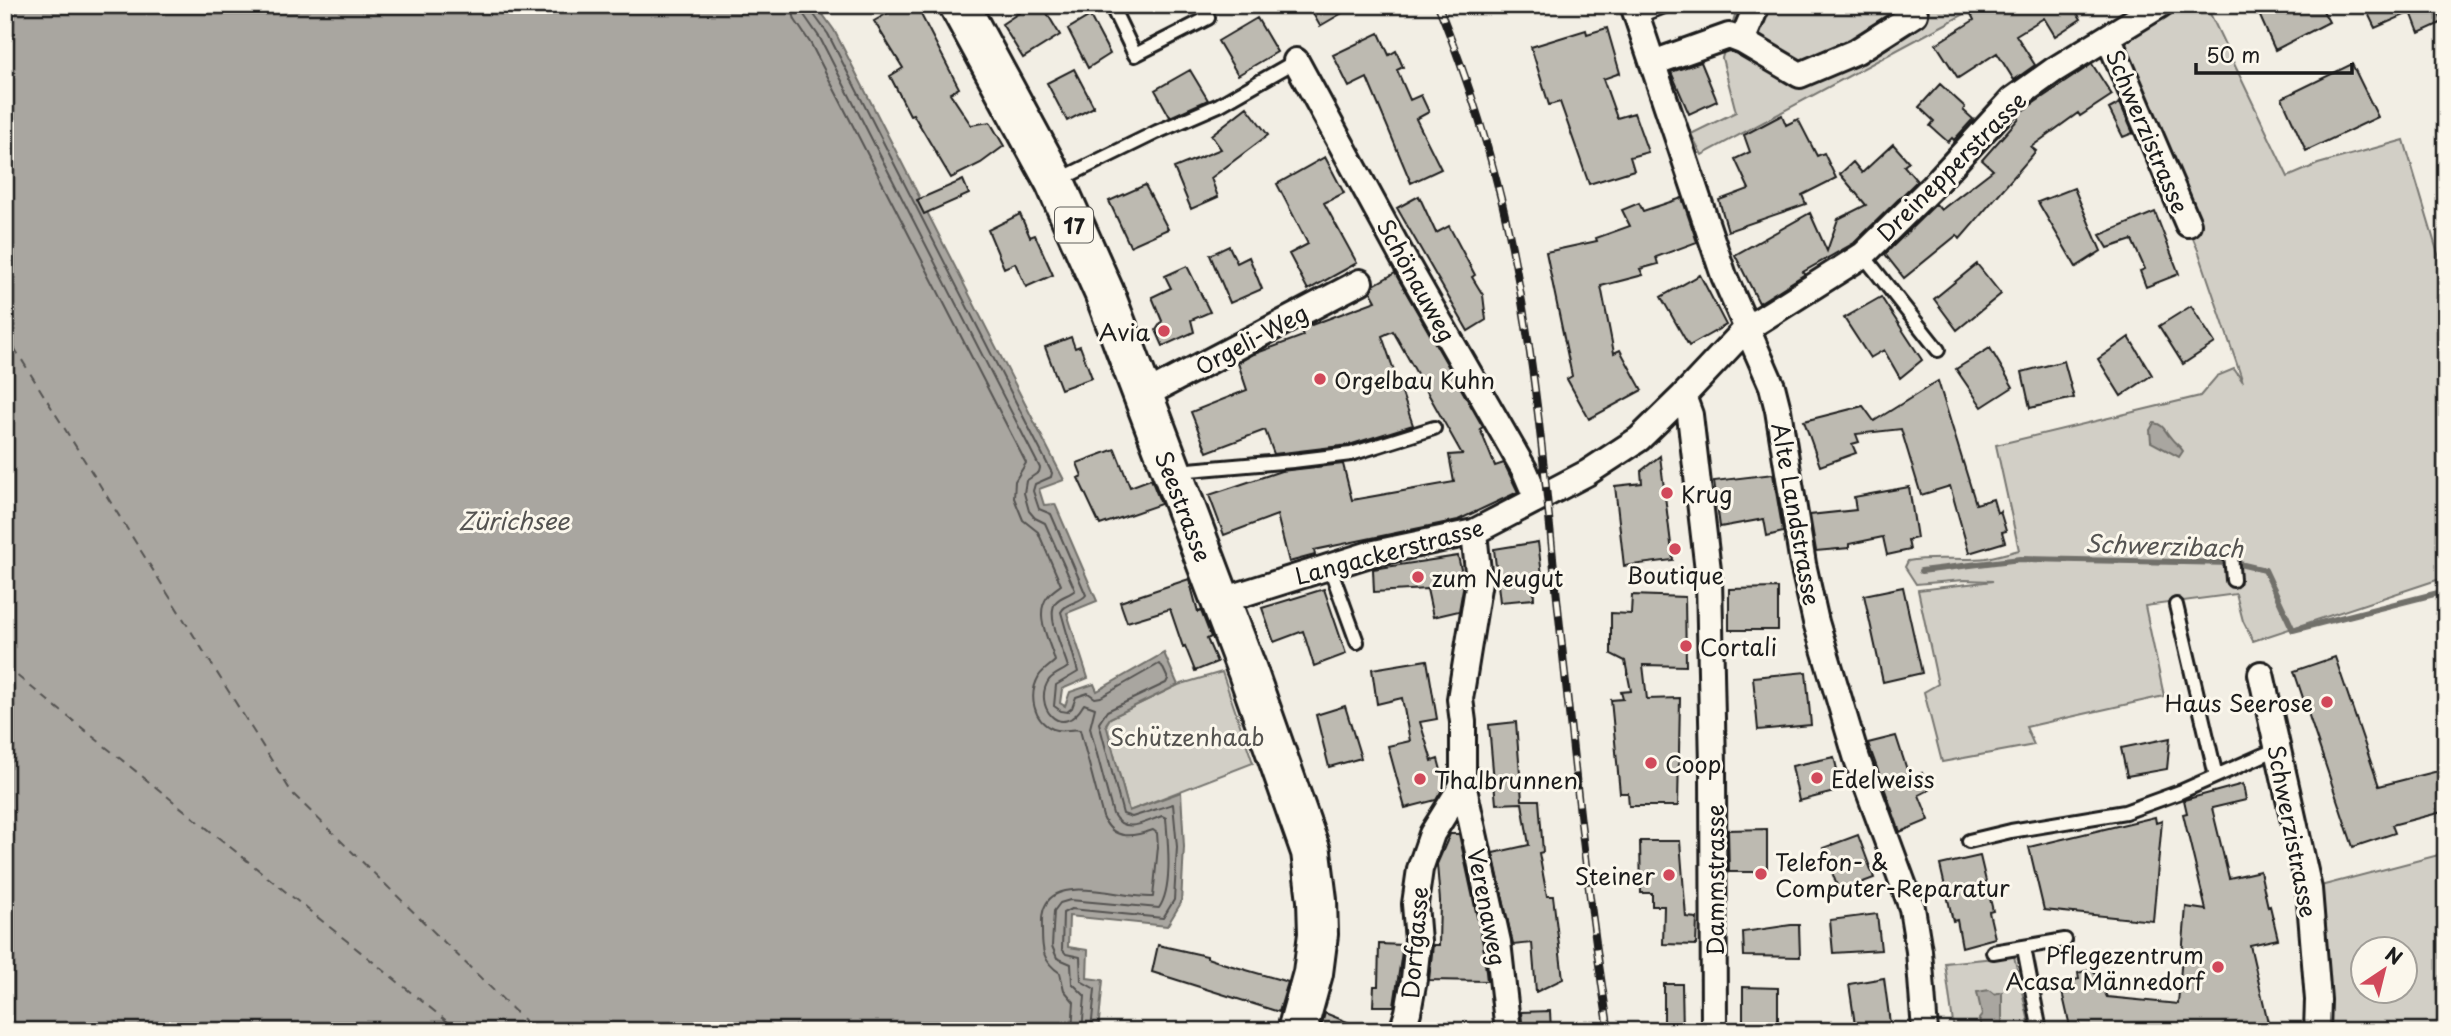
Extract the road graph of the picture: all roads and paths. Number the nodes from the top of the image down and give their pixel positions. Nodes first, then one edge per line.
1 (959, 5) edge
2 (1111, 5) edge
3 (1201, 5) edge
4 (1667, 5) edge
5 (1757, 5) edge
6 (2154, 7) edge
7 (1635, 11) edge
8 (1915, 14) dead end
9 (2108, 37) junction
10 (1742, 41) junction
11 (1296, 61) joint
12 (1653, 63) junction
13 (1055, 182) junction
14 (2188, 224) dead end
15 (1863, 255) junction
16 (1360, 282) dead end
17 (1746, 329) junction
18 (1938, 350) dead end
19 (1143, 396) junction
20 (1683, 396) junction
21 (1434, 428) dead end
22 (1172, 475) junction
23 (1537, 499) junction
24 (1474, 532) junction
25 (2231, 554) dead end
26 (1329, 565) junction
27 (2233, 580) dead end
28 (1220, 601) junction
29 (2176, 605) dead end
30 (1357, 642) dead end
31 (2260, 674) dead end
32 (2277, 749) junction
33 (2216, 776) junction
34 (1463, 784) junction
35 (1969, 841) dead end
36 (2065, 940) dead end
37 (2024, 948) junction
38 (1993, 953) dead end
39 (1297, 1031) edge
40 (1402, 1031) edge
41 (1508, 1031) edge
42 (1714, 1031) edge
43 (1925, 1031) edge
44 (2040, 1031) edge
45 (2317, 1031) edge

1 - 13 main road, Seestrasse / 17
2 - 3 lane
4 - 7 lane
5 - 10 street
6 - 9 street, Dreinepperstrasse
7 - 12 street, Alte Landstrasse
8 - 10 street
9 - 14 street, Schwerzistrasse
9 - 15 street, Dreinepperstrasse
10 - 12 street
11 - 13 lane
11 - 23 street, Schönauweg
12 - 17 street, Alte Landstrasse
13 - 19 main road, Seestrasse / 17
15 - 17 street, Dreinepperstrasse
15 - 18 lane
16 - 19 street, Orgeli-Weg
17 - 20 street, Langackerstrasse
17 - 43 street, Alte Landstrasse
19 - 22 main road, Seestrasse / 17
20 - 23 street, Langackerstrasse
20 - 42 street, Dammstrasse
21 - 22 lane
22 - 28 main road, Seestrasse / 17
23 - 24 street, Langackerstrasse
24 - 26 street, Langackerstrasse
24 - 34 street
25 - 27 lane
26 - 28 street, Langackerstrasse
26 - 30 lane
28 - 39 main road, Seestrasse / 17
29 - 33 lane
31 - 32 street, Schwerzistrasse
32 - 33 lane
32 - 45 street, Schwerzistrasse
33 - 35 lane
34 - 40 street, Dorfgasse
34 - 41 street, Verenaweg
36 - 37 lane
37 - 38 lane
37 - 44 lane

